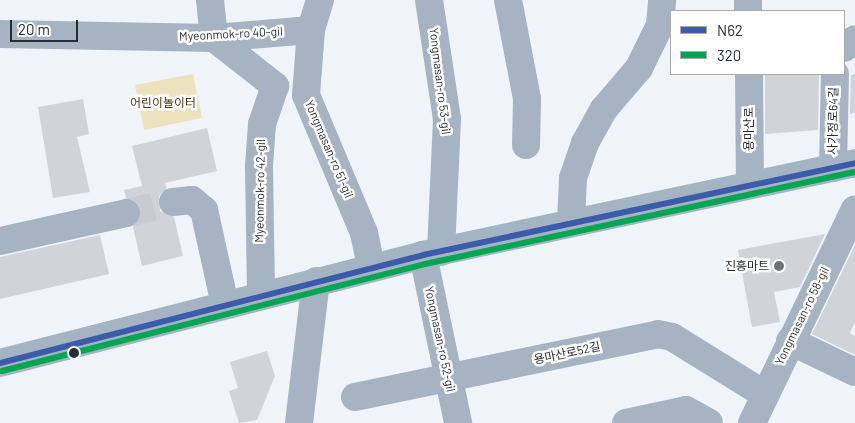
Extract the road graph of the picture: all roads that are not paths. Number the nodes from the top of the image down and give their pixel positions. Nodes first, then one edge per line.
1 (210, 0) edge
2 (320, 0) edge
3 (429, 0) edge
4 (508, 0) edge
5 (662, 0) edge
6 (312, 30) junction
7 (0, 34) edge
8 (214, 38) junction
9 (749, 75) edge
10 (835, 75) edge
11 (526, 145) dead end
12 (844, 166) edge
13 (750, 185) junction
14 (173, 202) tunnel mouth
15 (855, 209) edge
16 (126, 213) tunnel mouth
17 (571, 222) junction
18 (0, 241) edge
19 (432, 253) junction
20 (371, 267) junction
21 (316, 281) junction
22 (261, 295) junction
23 (225, 305) junction
24 (790, 341) junction
25 (0, 363) edge
26 (855, 372) edge
27 (448, 378) junction
28 (764, 394) junction
29 (355, 396) dead end
30 (299, 423) edge
31 (458, 423) edge
32 (626, 423) edge
33 (708, 423) edge
34 (752, 423) edge

1 - 8 street
2 - 6 street, Yongmasan-ro 51-gil
3 - 19 street, Yongmasan-ro 53-gil
4 - 11 street
5 - 17 street
6 - 8 street, Myeonmok-ro 40-gil
6 - 20 street, Yongmasan-ro 51-gil
7 - 8 street, Myeonmok-ro 40-gil
8 - 22 street, Myeonmok-ro 42-gil
9 - 13 street, 용마산로
10 - 12 street, 사가정로64길
12 - 13 main road
13 - 17 main road
14 - 23 street
15 - 24 street, Yongmasan-ro 58-gil
16 - 18 street
17 - 19 main road
19 - 20 main road
19 - 27 street, Yongmasan-ro 52-gil
20 - 21 main road
21 - 22 main road
21 - 30 street
22 - 23 main road
23 - 25 main road
24 - 26 street
24 - 28 street, Yongmasan-ro 58-gil
27 - 28 street, 용마산로52길
27 - 29 street, 용마산로52길
27 - 31 street, Yongmasan-ro 52-gil
28 - 34 street, Yongmasan-ro 58-gil
32 - 33 street

